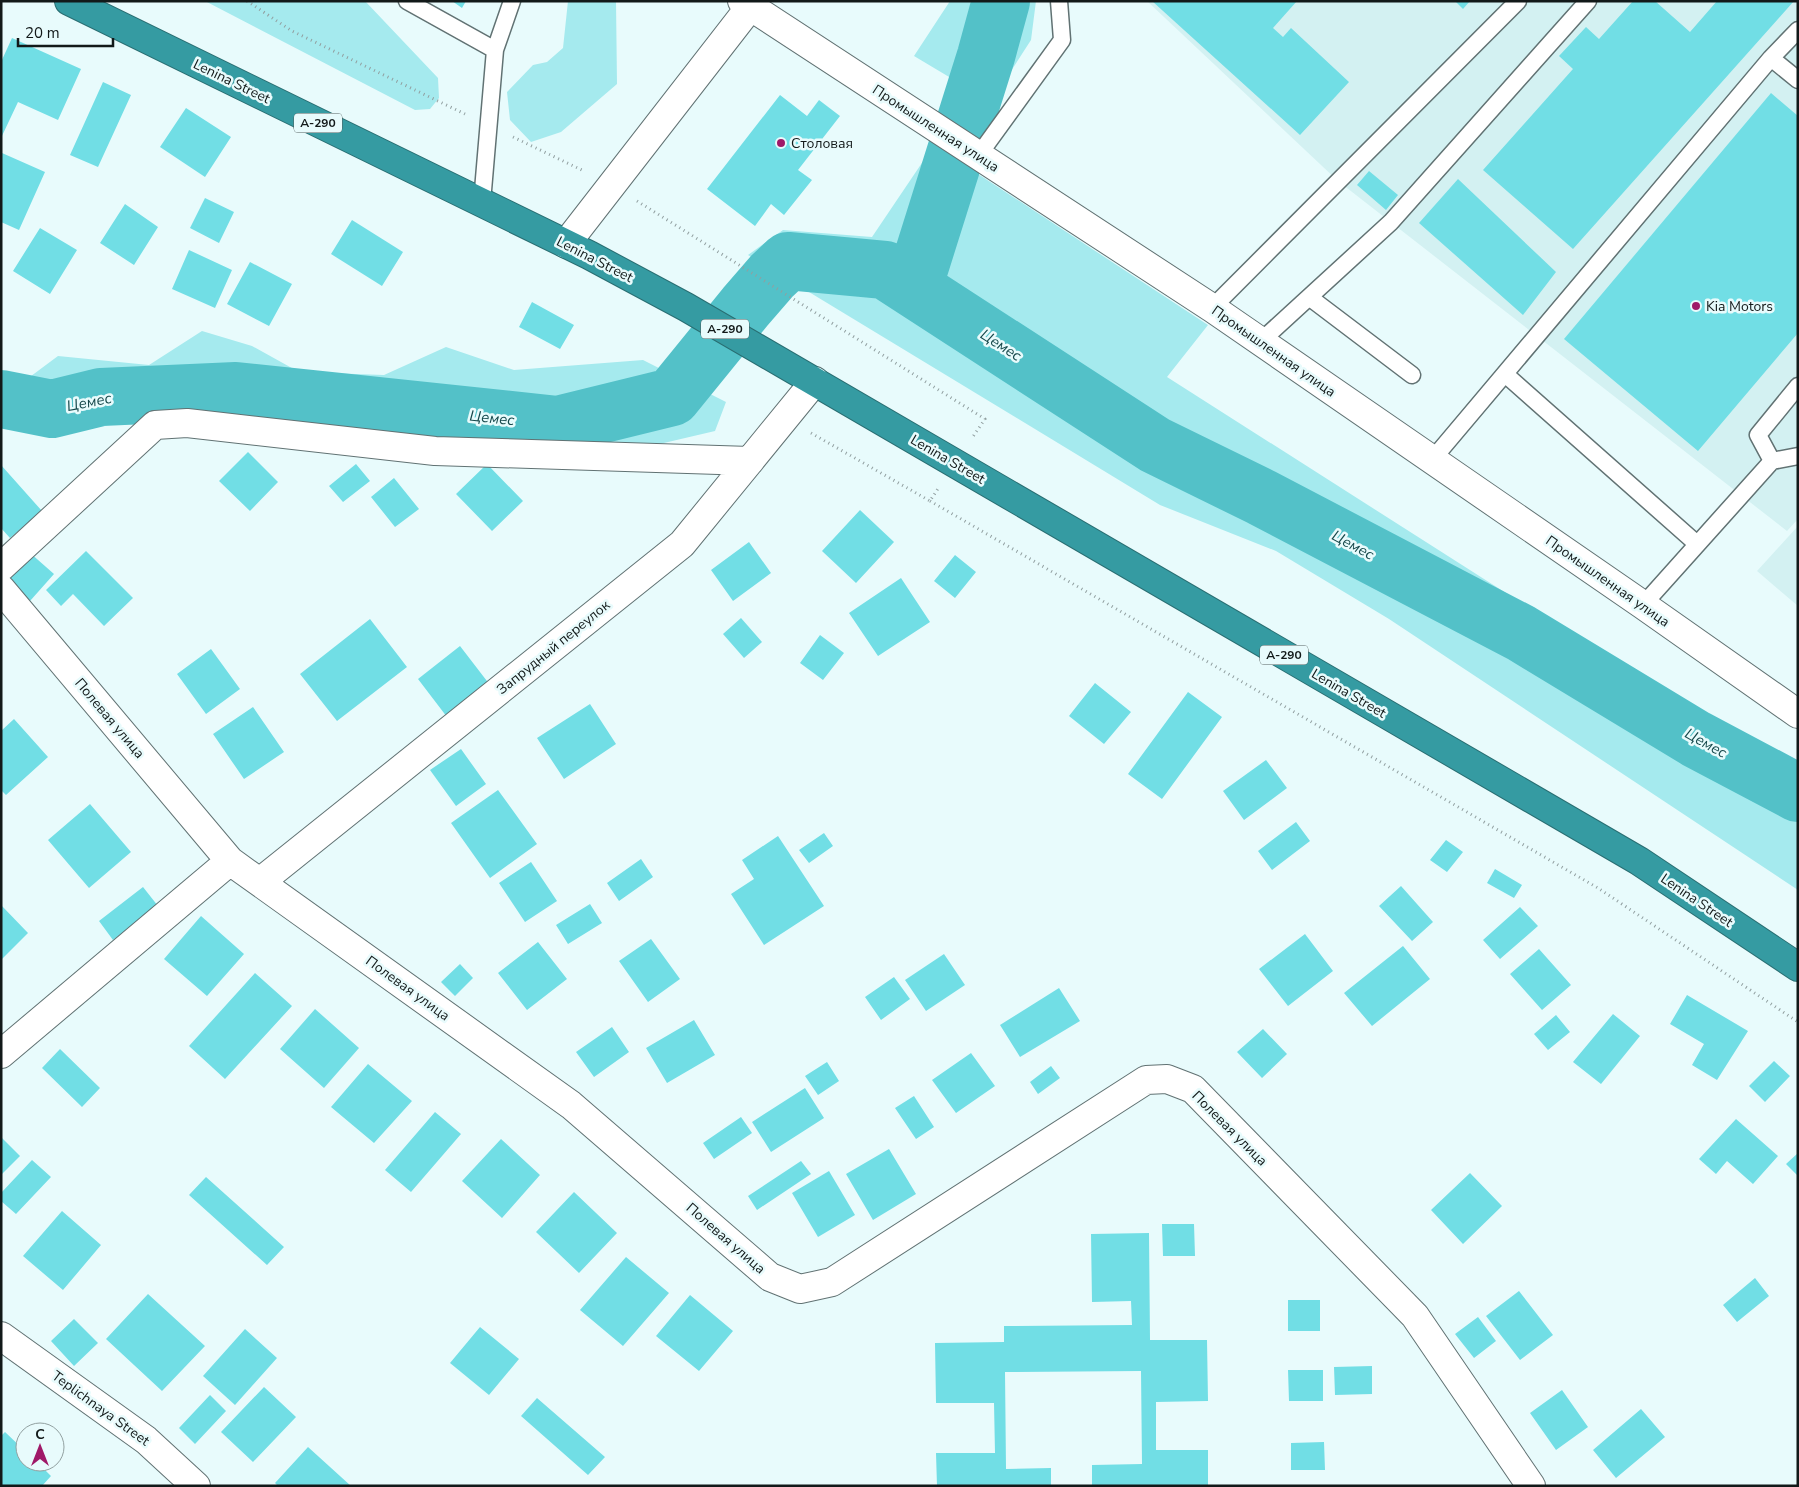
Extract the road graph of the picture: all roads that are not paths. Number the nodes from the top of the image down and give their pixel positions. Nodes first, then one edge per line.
1 (407, 1) edge
2 (512, 1) edge
3 (1060, 1) edge
4 (1518, 1) edge
5 (1588, 1) edge
6 (78, 3) edge
7 (746, 4) edge
8 (1798, 30) edge
9 (495, 50) junction
10 (1771, 58) junction
11 (1798, 80) edge
12 (978, 156) junction
13 (482, 202) junction
14 (566, 244) junction
15 (1309, 297) junction
16 (1212, 308) junction
17 (1260, 342) junction
18 (1505, 374) junction
19 (1412, 375) dead end
20 (815, 381) junction
21 (1798, 386) edge
22 (1798, 456) edge
23 (1432, 460) junction
24 (750, 461) junction
25 (1772, 461) junction
26 (1698, 544) junction
27 (1, 567) edge
28 (1, 589) edge
29 (1643, 605) junction
30 (1798, 714) edge
31 (230, 861) junction
32 (260, 882) junction
33 (1798, 968) edge
34 (1, 1054) edge
35 (1, 1336) edge
36 (196, 1486) edge
37 (1531, 1486) edge

1 - 9 lane
2 - 9 lane
3 - 12 lane
4 - 16 lane
5 - 15 lane
6 - 13 highway, Lenina Street / А-290
7 - 12 street, Промышленная улица
7 - 14 street
8 - 10 lane
9 - 13 lane
10 - 11 lane
10 - 18 lane
12 - 16 street, Промышленная улица
13 - 14 highway, Lenina Street / А-290
14 - 20 highway, Lenina Street / А-290
15 - 17 lane
15 - 19 lane
16 - 17 street, Промышленная улица
17 - 23 street, Промышленная улица
18 - 23 lane
18 - 26 lane
20 - 24 street, Запрудный переулок
20 - 33 highway, Lenina Street / А-290
21 - 25 lane
22 - 25 lane
23 - 29 street, Промышленная улица
24 - 27 street
24 - 32 street, Запрудный переулок
25 - 26 lane
26 - 29 lane
28 - 31 street, Полевая улица
29 - 30 street, Промышленная улица
31 - 32 street, Полевая улица
31 - 34 street
32 - 37 street, Полевая улица
35 - 36 street, Teplichnaya Street

